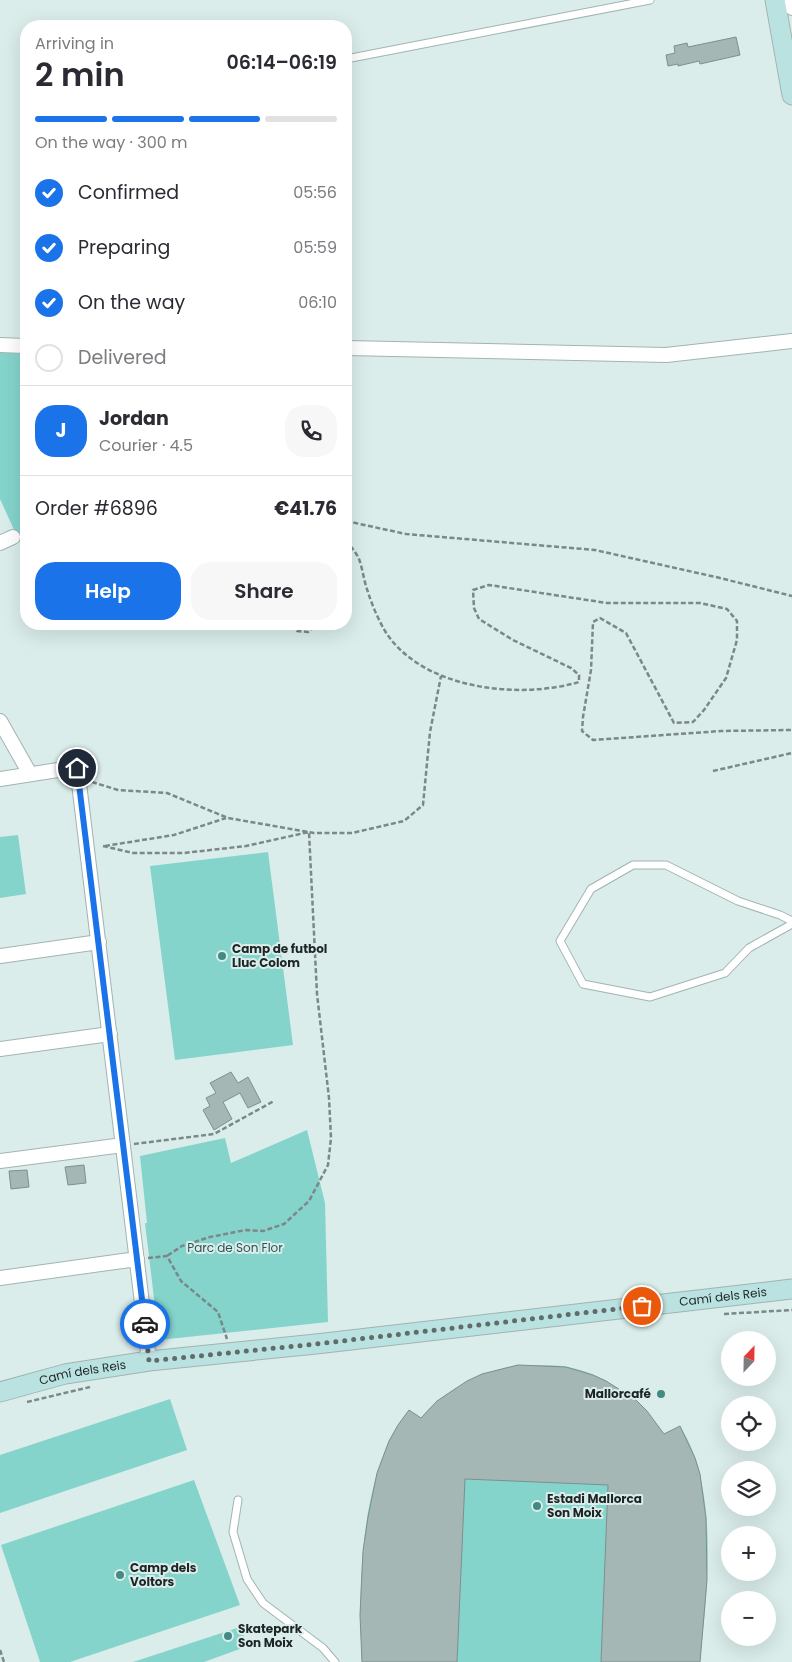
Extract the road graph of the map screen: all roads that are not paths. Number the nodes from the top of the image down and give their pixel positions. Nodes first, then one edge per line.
1 (650, 0) edge
2 (775, 0) edge
3 (791, 0) edge
4 (792, 8) edge
5 (352, 58) edge
6 (792, 95) edge
7 (792, 341) edge
8 (0, 345) edge
9 (20, 346) edge
10 (352, 348) edge
11 (0, 721) edge
12 (30, 774) junction
13 (0, 779) edge
14 (792, 923) edge
15 (98, 942) junction
16 (0, 956) edge
17 (110, 1034) junction
18 (0, 1049) edge
19 (123, 1145) junction
20 (0, 1161) edge
21 (137, 1259) junction
22 (0, 1278) edge
23 (786, 1292) edge
24 (149, 1361) junction
25 (0, 1392) edge
26 (238, 1500) dead end
27 (335, 1662) edge

1 - 5 lane
2 - 6 street
3 - 4 street
7 - 10 street
8 - 9 street
11 - 12 street
12 - 13 street
12 - 15 street
14 - 14 lane
15 - 16 street
15 - 17 street
17 - 18 street
17 - 19 street
19 - 20 street
19 - 21 street
21 - 22 street
21 - 24 street
23 - 24 street, Camí dels Reis
24 - 25 street, Camí dels Reis
26 - 27 lane

